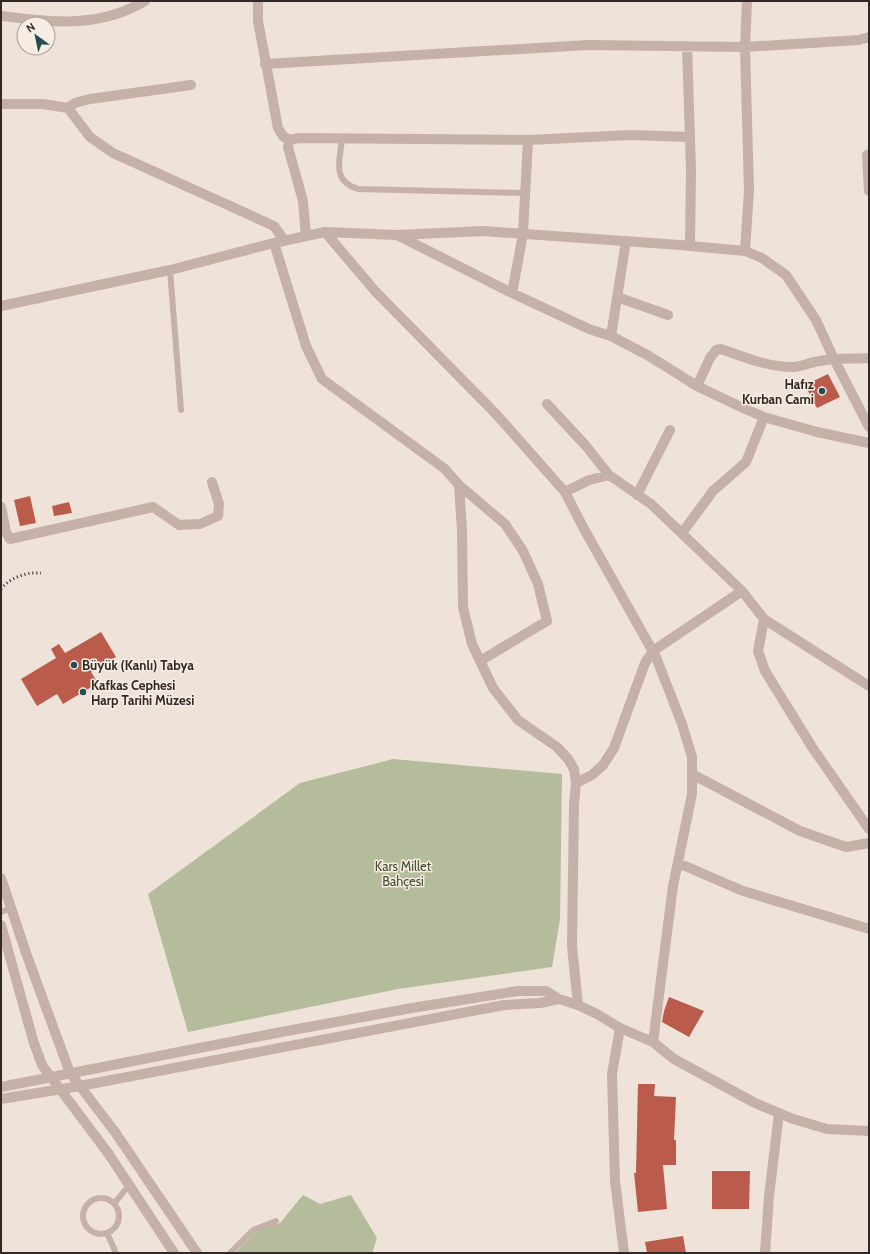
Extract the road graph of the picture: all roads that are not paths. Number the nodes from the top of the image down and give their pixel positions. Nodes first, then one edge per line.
1 (145, 1) edge
2 (258, 1) edge
3 (747, 1) edge
4 (1, 16) edge
5 (869, 37) edge
6 (687, 46) junction
7 (745, 46) junction
8 (266, 64) junction
9 (191, 85) dead end
10 (1, 104) edge
11 (68, 108) junction
12 (690, 136) junction
13 (342, 139) junction
14 (289, 140) junction
15 (528, 140) junction
16 (869, 154) edge
17 (869, 191) edge
18 (525, 193) junction
19 (325, 232) junction
20 (523, 234) junction
21 (397, 235) junction
22 (306, 236) junction
23 (626, 241) junction
24 (279, 242) junction
25 (690, 246) junction
26 (744, 251) junction
27 (170, 270) junction
28 (512, 293) junction
29 (617, 297) junction
30 (1, 306) edge
31 (668, 315) dead end
32 (611, 336) junction
33 (869, 358) edge
34 (834, 359) junction
35 (697, 386) junction
36 (547, 404) dead end
37 (181, 410) dead end
38 (764, 417) junction
39 (869, 427) edge
40 (670, 430) dead end
41 (869, 443) edge
42 (609, 475) junction
43 (212, 482) dead end
44 (459, 485) junction
45 (565, 492) junction
46 (637, 495) junction
47 (1, 507) edge
48 (682, 533) junction
49 (742, 591) junction
50 (764, 619) junction
51 (653, 651) junction
52 (480, 661) junction
53 (869, 686) edge
54 (692, 774) junction
55 (576, 783) junction
56 (869, 829) edge
57 (869, 843) edge
58 (678, 863) junction
59 (1, 878) edge
60 (12, 908) junction
61 (1, 912) edge
62 (1, 925) edge
63 (869, 929) edge
64 (559, 1000) junction
65 (578, 1005) junction
66 (620, 1028) junction
67 (653, 1042) junction
68 (70, 1073) junction
69 (50, 1077) junction
70 (80, 1086) junction
71 (1, 1087) edge
72 (60, 1090) junction
73 (1, 1099) edge
74 (779, 1113) junction
75 (869, 1131) edge
76 (130, 1184) junction
77 (114, 1204) junction
78 (276, 1221) dead end
79 (107, 1233) junction
80 (116, 1253) edge
81 (174, 1253) edge
82 (196, 1253) edge
83 (230, 1253) edge
84 (624, 1253) edge
85 (765, 1253) edge

1 - 4 street
2 - 8 street
3 - 7 street
5 - 7 street
6 - 7 street
6 - 8 street
6 - 12 street
7 - 26 street
8 - 14 street
9 - 11 street
10 - 11 street
11 - 24 street
12 - 15 street
12 - 25 street
13 - 14 street
13 - 15 street
13 - 18 lane
14 - 22 street
15 - 18 street
16 - 17 street
18 - 20 street
19 - 21 street
19 - 22 street
19 - 45 street
20 - 21 street
20 - 23 street
20 - 28 street
21 - 28 street
22 - 24 street
23 - 25 street
23 - 29 street
24 - 27 street
24 - 44 street
25 - 26 street
26 - 34 street
27 - 30 street
27 - 37 lane
28 - 32 street
29 - 31 street
29 - 32 street
32 - 35 street
33 - 34 street
34 - 35 street
34 - 39 street
35 - 38 street
36 - 42 street
38 - 41 street
38 - 48 street
40 - 46 street
42 - 45 street
42 - 46 street
43 - 47 street
44 - 52 street
44 - 52 street
45 - 51 street
46 - 48 street
48 - 49 street
49 - 50 street
49 - 51 street
50 - 53 street
50 - 56 street
51 - 54 street
51 - 55 street
52 - 55 street
54 - 57 street
54 - 58 street
55 - 65 street
58 - 63 street
58 - 67 street
59 - 60 street
60 - 61 lane
60 - 68 street
62 - 69 street
64 - 65 street
64 - 68 street
64 - 70 street
65 - 66 street
66 - 67 street
66 - 84 street
67 - 74 street
68 - 69 street
68 - 70 street
69 - 71 street
69 - 72 street
70 - 72 street
70 - 82 street
72 - 73 street
72 - 76 street
74 - 75 street
74 - 85 street
76 - 77 lane
76 - 81 street
77 - 79 lane
77 - 79 lane
78 - 83 lane
79 - 80 lane

